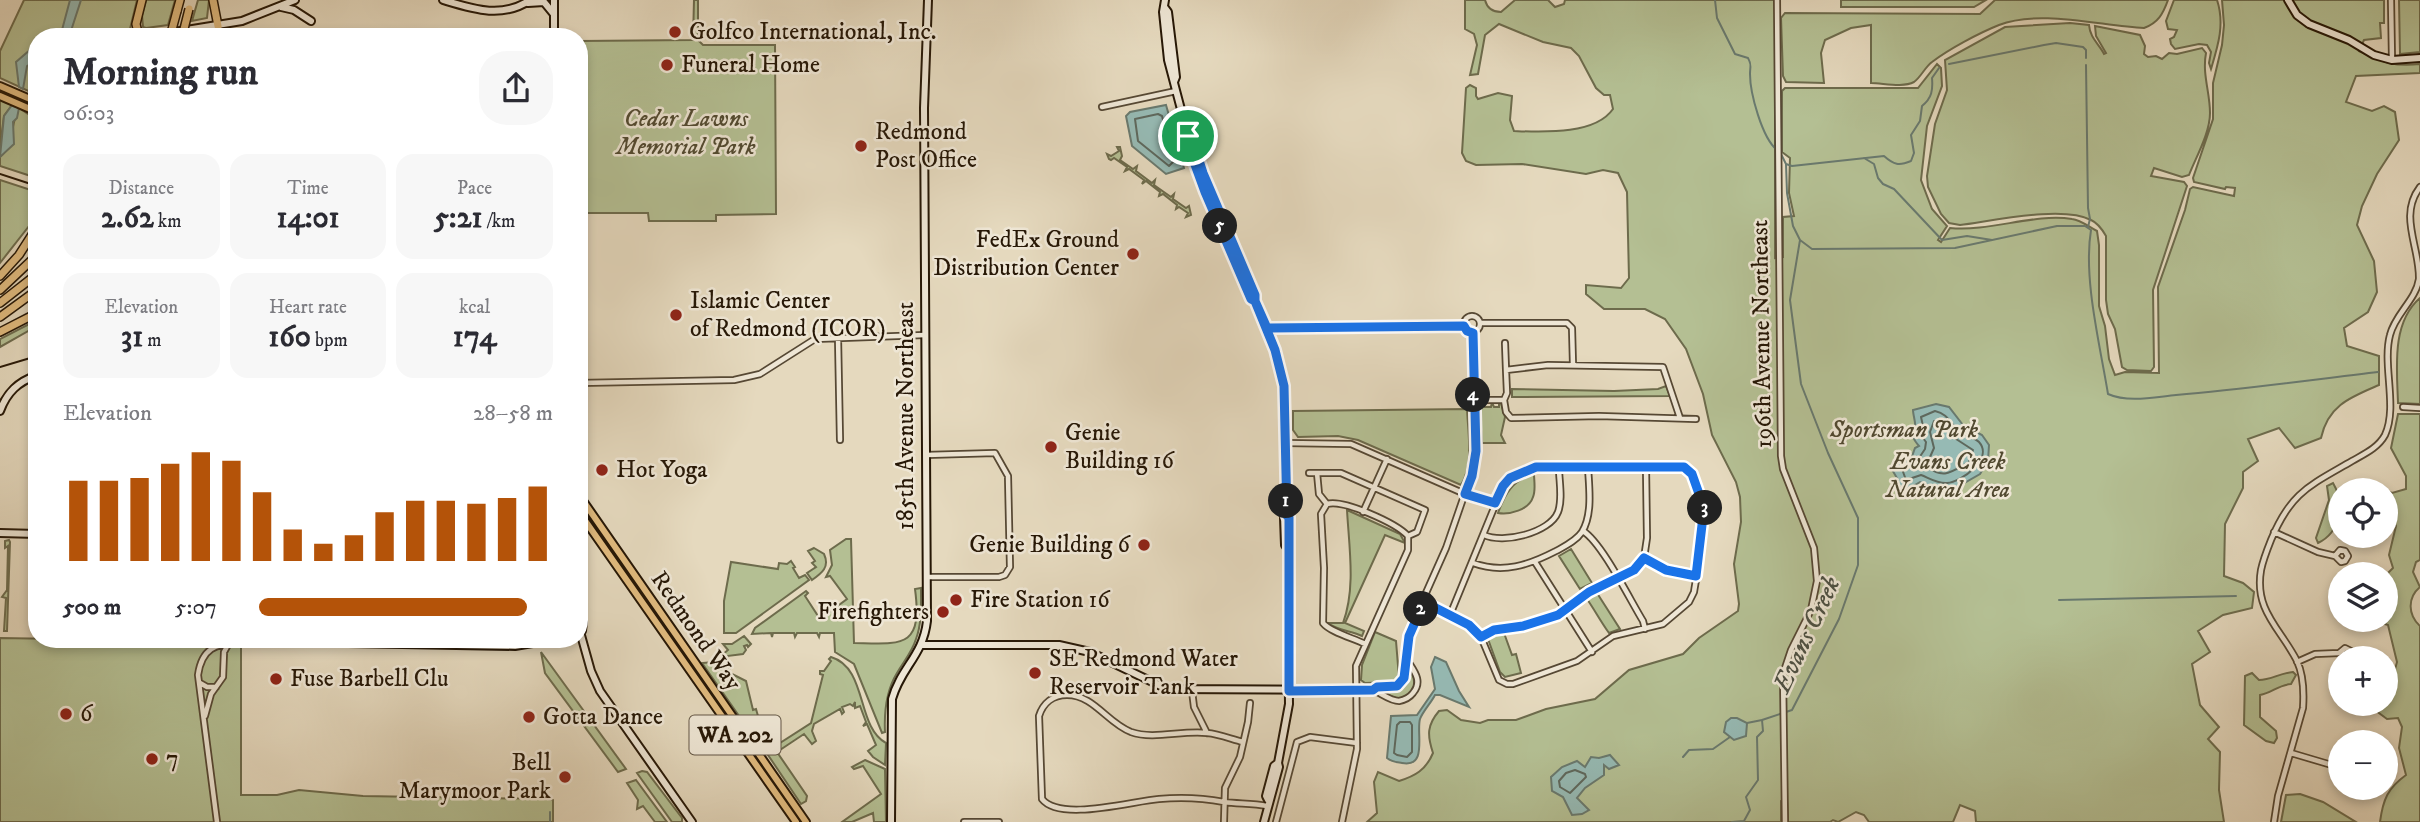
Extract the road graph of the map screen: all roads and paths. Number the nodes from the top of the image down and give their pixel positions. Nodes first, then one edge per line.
1 (142, 0) edge
2 (180, 0) edge
3 (191, 0) edge
4 (213, 0) edge
5 (295, 0) edge
6 (443, 0) edge
7 (554, 0) edge
8 (928, 0) edge
9 (1777, 0) edge
10 (2288, 0) edge
11 (2391, 0) edge
12 (528, 1) edge
13 (1165, 4) edge
14 (279, 7) junction
15 (554, 17) junction
16 (311, 21) dead end
17 (218, 26) junction
18 (138, 28) edge
19 (172, 28) edge
20 (184, 28) edge
21 (204, 28) edge
22 (554, 28) edge
23 (2420, 58) edge
24 (2392, 60) junction
25 (0, 86) edge
26 (1177, 91) junction
27 (3, 98) edge
28 (28, 98) edge
29 (1101, 107) dead end
30 (28, 108) edge
31 (2420, 187) edge
32 (28, 241) edge
33 (28, 264) edge
34 (0, 276) edge
35 (28, 281) edge
36 (2419, 283) edge
37 (0, 290) edge
38 (28, 297) edge
39 (0, 303) edge
40 (0, 317) edge
41 (28, 318) edge
42 (1481, 323) junction
43 (1464, 326) junction
44 (1267, 328) junction
45 (0, 332) edge
46 (1473, 333) junction
47 (925, 335) junction
48 (838, 337) junction
49 (1505, 343) dead end
50 (1573, 365) junction
51 (1506, 370) junction
52 (28, 378) edge
53 (588, 383) edge
54 (1473, 400) junction
55 (1504, 400) junction
56 (2403, 407) dead end
57 (2420, 408) edge
58 (0, 411) edge
59 (1680, 418) junction
60 (1696, 419) dead end
61 (840, 440) dead end
62 (1286, 443) junction
63 (926, 455) junction
64 (1387, 459) junction
65 (1588, 467) junction
66 (1646, 467) junction
67 (1559, 468) junction
68 (1309, 473) dead end
69 (1317, 473) junction
70 (1374, 488) junction
71 (1465, 494) junction
72 (1495, 503) junction
73 (1327, 504) junction
74 (588, 508) edge
75 (1363, 512) junction
76 (588, 525) edge
77 (1583, 531) junction
78 (0, 533) edge
79 (2274, 533) junction
80 (28, 534) edge
81 (1484, 535) junction
82 (1408, 536) junction
83 (2335, 556) dead end
84 (1644, 558) junction
85 (1535, 562) junction
86 (1473, 563) junction
87 (618, 566) junction
88 (927, 576) junction
89 (1696, 576) junction
90 (1617, 579) junction
91 (645, 592) junction
92 (1424, 602) junction
93 (1565, 609) junction
94 (1450, 615) junction
95 (1645, 630) junction
96 (1481, 637) junction
97 (1365, 644) junction
98 (922, 645) junction
99 (213, 648) edge
100 (226, 648) edge
101 (585, 648) edge
102 (1592, 652) junction
103 (2328, 655) edge
104 (1406, 657) junction
105 (2297, 662) junction
106 (199, 682) junction
107 (216, 687) junction
108 (1373, 690) junction
109 (1192, 691) junction
110 (1289, 691) junction
111 (1357, 691) junction
112 (1250, 704) dead end
113 (204, 718) junction
114 (1206, 733) junction
115 (1243, 742) junction
116 (1357, 743) junction
117 (2291, 753) junction
118 (2328, 764) edge
119 (1224, 802) junction
120 (1267, 803) junction
121 (217, 822) edge
122 (692, 822) edge
123 (796, 822) edge
124 (806, 822) edge
125 (891, 822) edge
126 (964, 822) edge
127 (999, 822) edge
128 (1224, 822) edge
129 (1264, 822) edge
130 (1276, 822) edge
131 (1342, 822) edge
132 (1785, 822) edge
133 (2274, 822) edge

1 - 18 highway
2 - 19 highway, bridge
3 - 20 highway, bridge
4 - 17 highway
5 - 14 street
6 - 12 street
7 - 15 street
8 - 47 street, 185th Avenue Northeast
9 - 132 street, 196th Avenue Northeast
10 - 24 street
11 - 24 street
12 - 15 street
13 - 26 street
14 - 16 street
14 - 17 street
15 - 22 street
17 - 21 street
23 - 24 street
25 - 28 main road
26 - 29 street
26 - 44 street
27 - 30 main road
31 - 36 street
32 - 34 highway
33 - 37 highway
35 - 39 highway
36 - 79 street
38 - 40 highway
41 - 45 highway
42 - 43 street
42 - 46 street
42 - 50 street
43 - 44 street
43 - 46 street
44 - 62 street
46 - 54 street
47 - 48 street
47 - 63 street, 185th Avenue Northeast
48 - 53 street
48 - 61 street
49 - 51 street
50 - 51 street
50 - 59 street
51 - 55 street
52 - 58 street
54 - 55 street
54 - 71 street
55 - 59 street
56 - 57 street
59 - 60 street
62 - 64 street
62 - 110 street
63 - 88 street, 185th Avenue Northeast
63 - 88 street
64 - 70 street
64 - 71 street
65 - 66 street
65 - 67 street
65 - 77 street
66 - 84 street
66 - 89 street
67 - 72 street
67 - 81 street
68 - 69 street
69 - 70 street
69 - 73 street
70 - 75 street
70 - 82 street
71 - 72 street
71 - 92 street
72 - 81 street
73 - 75 street
73 - 97 street
74 - 91 main road, Redmond Way / WA 202
75 - 82 street
76 - 87 main road, Redmond Way / WA 202
77 - 85 street
77 - 90 street
78 - 80 street
79 - 83 street
79 - 105 street
81 - 86 street
82 - 97 street
84 - 89 street
84 - 90 street
85 - 86 street
85 - 93 street
86 - 94 street
87 - 91 main road
87 - 123 main road, Redmond Way / WA 202
88 - 98 street, 185th Avenue Northeast
89 - 95 street
90 - 93 street
90 - 95 street
91 - 124 main road, Redmond Way / WA 202
92 - 94 street
92 - 104 street
93 - 96 street
93 - 102 street
94 - 96 street
95 - 102 street
96 - 102 street
97 - 111 street
98 - 109 street
98 - 125 street, 185th Avenue Northeast
99 - 106 street
100 - 107 street
101 - 122 street
103 - 105 street
104 - 108 street
104 - 108 street
105 - 117 street
106 - 107 street
106 - 113 street
107 - 113 street
108 - 111 street
109 - 110 street
109 - 114 street
110 - 111 street
110 - 120 street
111 - 116 street
112 - 115 street
113 - 121 street
114 - 115 street
114 - 119 street
115 - 119 street
116 - 130 street
116 - 131 street
117 - 118 street
117 - 133 street
119 - 120 street
119 - 128 street
120 - 129 street
126 - 127 street

